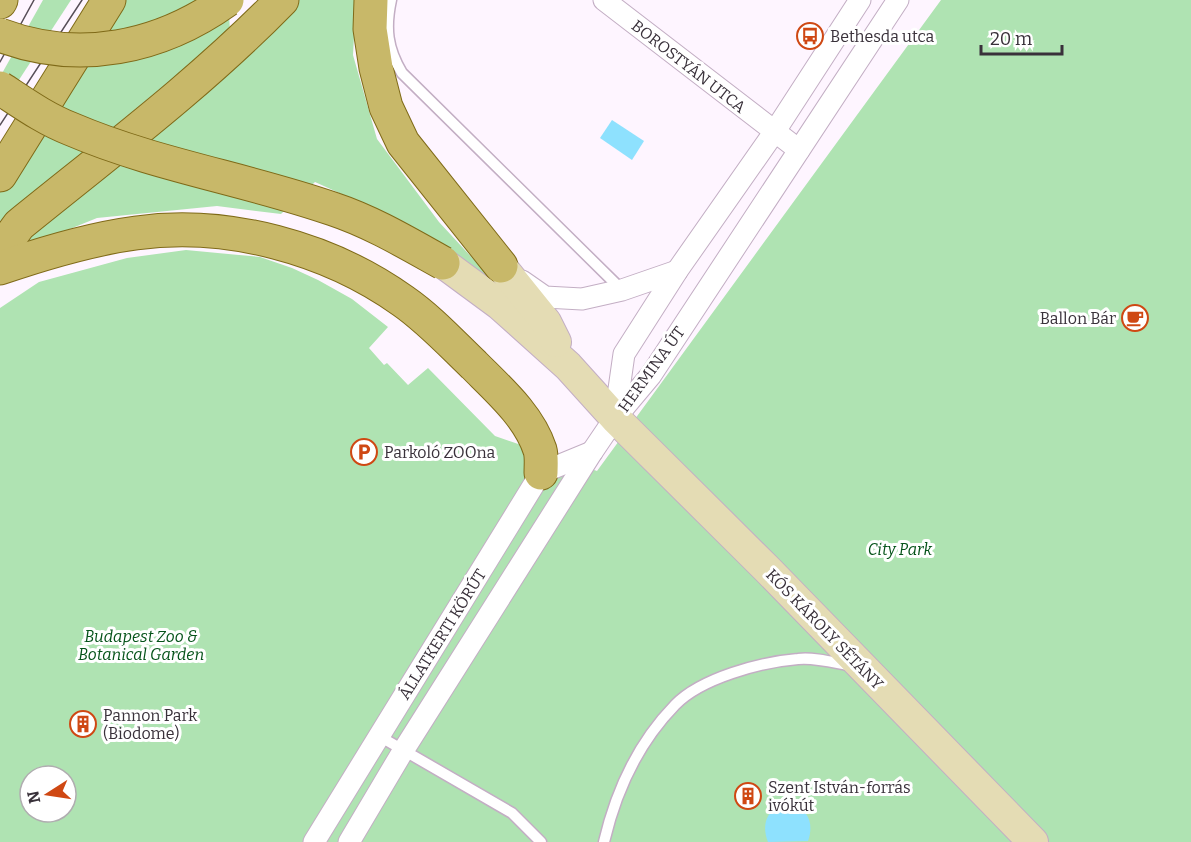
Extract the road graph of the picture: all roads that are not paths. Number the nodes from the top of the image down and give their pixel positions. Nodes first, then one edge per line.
1 (109, 0) edge
2 (227, 0) edge
3 (282, 0) edge
4 (371, 0) edge
5 (391, 0) edge
6 (604, 0) edge
7 (860, 0) edge
8 (898, 0) edge
9 (0, 35) edge
10 (0, 88) edge
11 (775, 131) junction
12 (799, 150) junction
13 (0, 175) edge
14 (0, 251) edge
15 (443, 263) joint
16 (501, 266) junction
17 (0, 268) edge
18 (677, 271) junction
19 (622, 290) junction
20 (568, 366) junction
21 (615, 418) junction
22 (592, 452) junction
23 (541, 473) junction
24 (863, 668) junction
25 (379, 736) junction
26 (403, 751) junction
27 (314, 842) edge
28 (350, 842) edge
29 (541, 842) edge
30 (604, 842) edge
31 (1033, 842) edge

1 - 13 main road
2 - 9 main road, bridge
3 - 14 main road
4 - 16 main road
5 - 19 lane
6 - 11 street, BOROSTYÁN UTCA
7 - 11 street, HERMINA ÚT
8 - 12 street, HERMINA ÚT
10 - 15 main road, bridge
11 - 12 street, BOROSTYÁN UTCA
11 - 18 street, HERMINA ÚT
12 - 21 street, HERMINA ÚT
15 - 20 street
16 - 19 street
16 - 20 street
17 - 23 main road
18 - 19 street
18 - 21 street, HERMINA ÚT
20 - 21 street, KÓS KÁROLY SÉTÁNY
21 - 22 street, ÁLLATKERTI KÖRÚT
21 - 24 street, KÓS KÁROLY SÉTÁNY
22 - 23 street
22 - 26 street, ÁLLATKERTI KÖRÚT
23 - 25 street, ÁLLATKERTI KÖRÚT
24 - 30 lane
24 - 31 street, KÓS KÁROLY SÉTÁNY
25 - 26 lane
25 - 27 street, ÁLLATKERTI KÖRÚT
26 - 28 street, ÁLLATKERTI KÖRÚT
26 - 29 lane

